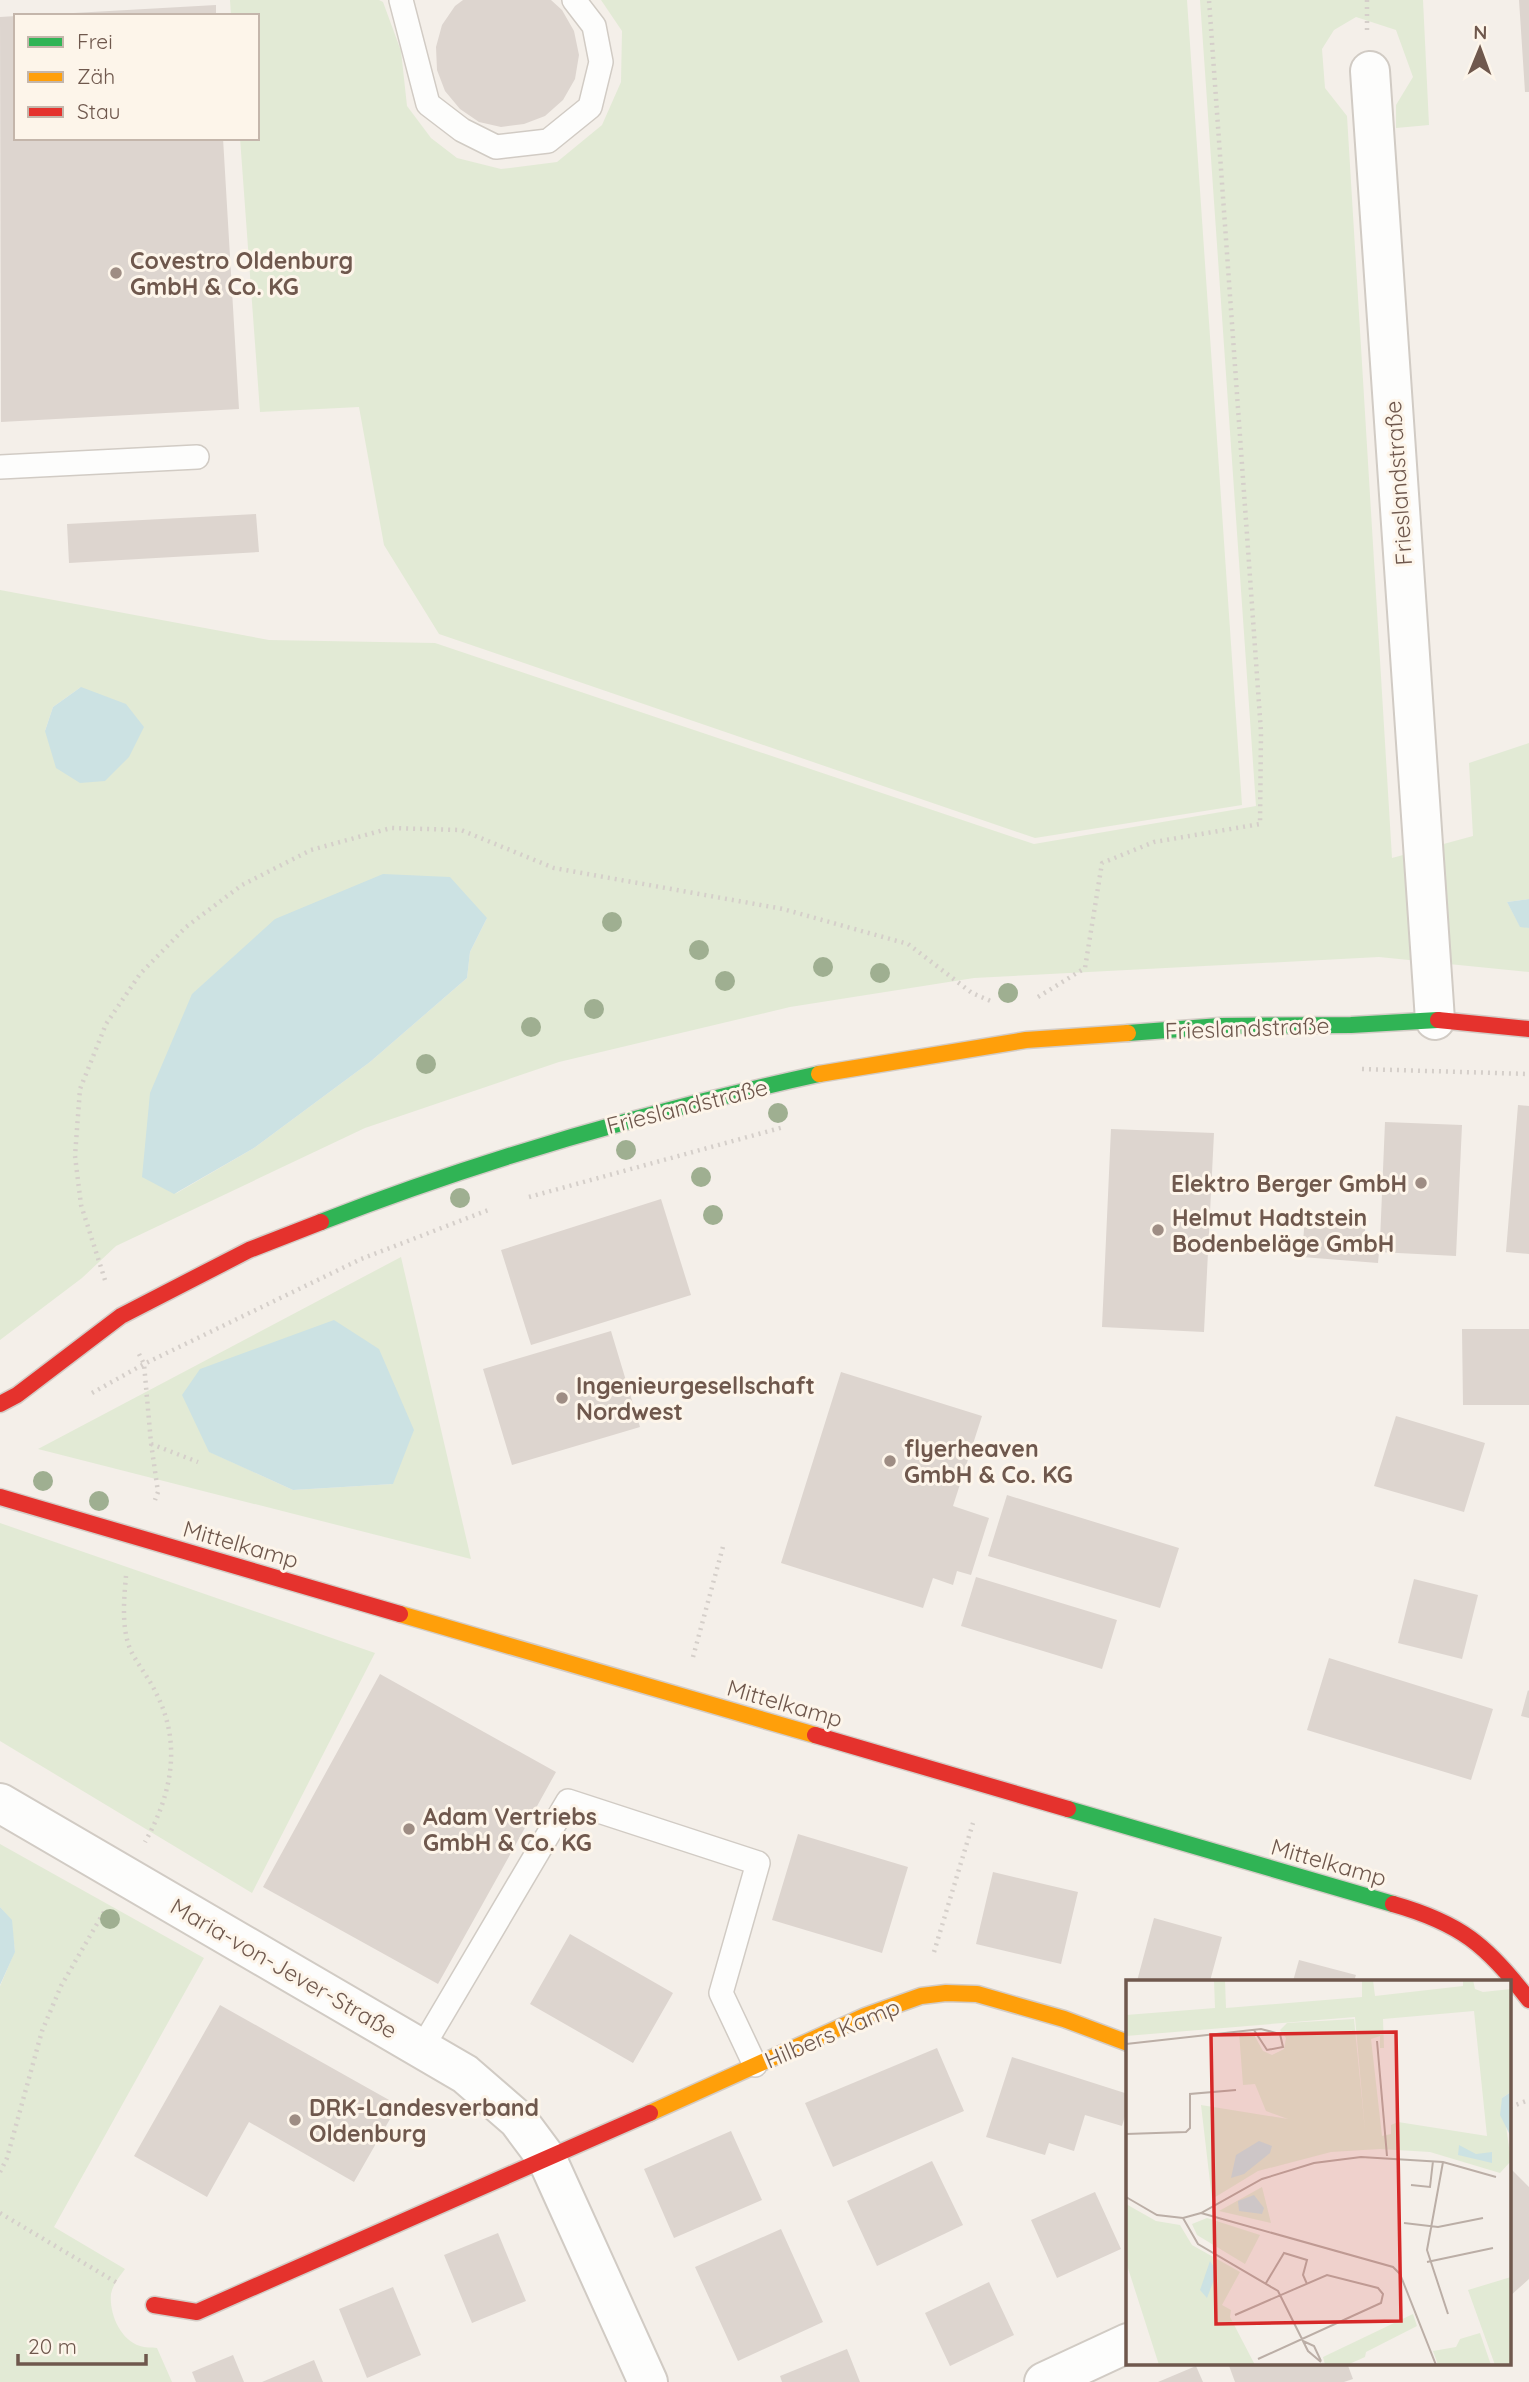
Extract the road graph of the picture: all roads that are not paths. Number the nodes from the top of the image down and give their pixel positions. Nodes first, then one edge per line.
1 (401, 0) edge
2 (574, 0) edge
3 (1370, 71) dead end
4 (197, 457) dead end
5 (0, 467) edge
6 (1435, 1020) junction
7 (1529, 1029) edge
8 (0, 1404) edge
9 (0, 1497) edge
10 (0, 1803) edge
11 (1529, 2000) edge
12 (1126, 2042) edge
13 (422, 2048) junction
14 (755, 2065) junction
15 (547, 2160) junction
16 (154, 2305) road end
17 (1126, 2344) edge
18 (648, 2382) edge
19 (1044, 2382) edge

1 - 2 lane
3 - 6 street, Frieslandstraße
4 - 5 lane
6 - 7 street, Frieslandstraße
6 - 8 street, Frieslandstraße
9 - 11 street, Mittelkamp
10 - 13 street, Maria-von-Jever-Straße
12 - 14 street, Hilbers Kamp
13 - 14 lane
13 - 15 street, Maria-von-Jever-Straße
14 - 15 street, Hilbers Kamp
15 - 16 street
15 - 18 street, Maria-von-Jever-Straße
17 - 19 street

